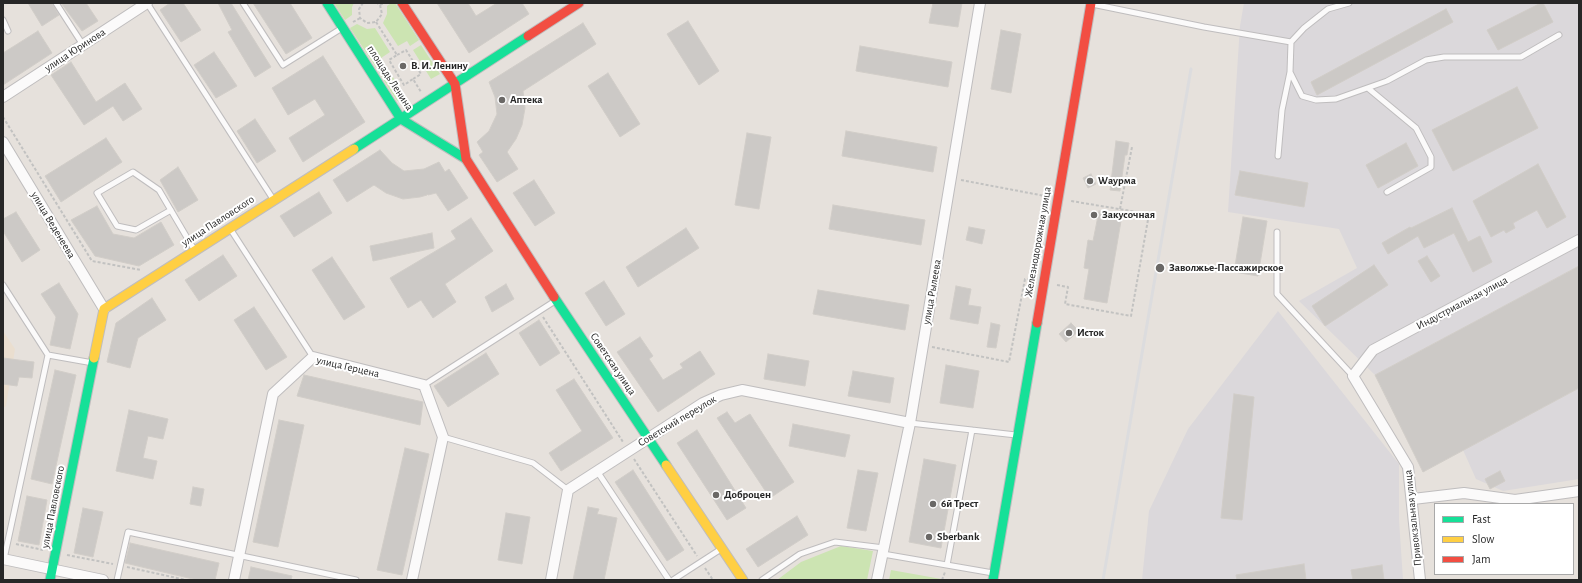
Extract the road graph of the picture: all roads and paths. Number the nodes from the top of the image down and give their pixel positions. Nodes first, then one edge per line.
1 (56, 3) edge
2 (147, 3) edge
3 (243, 3) edge
4 (328, 3) edge
5 (363, 3) edge
6 (377, 3) edge
7 (384, 3) edge
8 (402, 3) edge
9 (578, 3) edge
10 (980, 3) edge
11 (1327, 3) edge
12 (1349, 3) edge
13 (1091, 4) edge
14 (380, 5) junction
15 (1328, 9) junction
16 (3, 20) edge
17 (376, 22) junction
18 (343, 28) junction
19 (8, 31) dead end
20 (1559, 35) dead end
21 (1291, 42) junction
22 (82, 45) junction
23 (397, 55) junction
24 (1290, 72) junction
25 (413, 79) junction
26 (455, 84) junction
27 (1369, 88) junction
28 (3, 97) edge
29 (427, 103) junction
30 (401, 119) junction
31 (3, 142) edge
32 (1132, 147) dead end
33 (1278, 156) dead end
34 (466, 159) junction
35 (1387, 192) dead end
36 (274, 200) junction
37 (1120, 209) dead end
38 (171, 210) junction
39 (230, 227) junction
40 (1277, 232) dead end
41 (1579, 240) edge
42 (194, 250) junction
43 (3, 285) edge
44 (556, 300) junction
45 (104, 309) junction
46 (48, 355) junction
47 (313, 357) junction
48 (93, 363) junction
49 (1354, 376) junction
50 (424, 385) junction
51 (910, 424) junction
52 (972, 430) junction
53 (1017, 435) junction
54 (443, 437) junction
55 (648, 437) junction
56 (597, 471) junction
57 (568, 490) junction
58 (1579, 490) edge
59 (1413, 499) junction
60 (8, 542) junction
61 (722, 548) junction
62 (883, 551) junction
63 (57, 553) junction
64 (239, 556) junction
65 (4, 559) edge
66 (947, 565) junction
67 (120, 566) junction
68 (53, 570) junction
69 (993, 577) edge
70 (50, 580) edge
71 (103, 580) edge
72 (117, 580) edge
73 (186, 580) edge
74 (234, 580) edge
75 (356, 580) edge
76 (412, 580) edge
77 (551, 580) edge
78 (669, 580) edge
79 (673, 580) edge
80 (743, 580) edge
81 (762, 580) edge
82 (877, 580) edge
83 (1420, 580) edge

1 - 22 lane
2 - 22 street, улица Юринова
2 - 36 lane
3 - 18 lane
4 - 18 street, площадь Ленина
5 - 17 path
6 - 14 path
7 - 14 path
8 - 26 street
9 - 26 street, улица Павловского
10 - 51 street, улица Рылеева
11 - 15 lane
12 - 15 lane
13 - 21 lane
13 - 53 street, Железнодорожная улица
14 - 17 path
15 - 21 lane
16 - 19 lane
17 - 23 path
18 - 30 street, площадь Ленина
20 - 27 lane
21 - 24 lane
22 - 28 street, улица Юринова
23 - 25 path
23 - 25 path
24 - 27 lane
24 - 33 lane
25 - 29 path
26 - 29 street, улица Павловского
26 - 34 street
27 - 35 lane
29 - 30 street, улица Павловского
30 - 34 street, площадь Ленина
30 - 36 street, улица Павловского
31 - 45 street, улица Веденеева
32 - 37 path
34 - 44 street, Советская улица
36 - 39 street, улица Павловского
38 - 38 lane
38 - 42 lane
39 - 42 street, улица Павловского
39 - 47 lane
40 - 49 lane
41 - 49 street, Индустриальная улица
42 - 45 street, улица Павловского
43 - 46 lane
44 - 50 lane
44 - 55 street, Советская улица
45 - 48 street, улица Павловского
46 - 48 lane
46 - 60 lane
47 - 50 street, улица Герцена
47 - 64 street, улица Герцена
48 - 63 street, улица Павловского
49 - 59 street, Привокзальная улица
50 - 54 street
51 - 52 lane
51 - 55 street, Советский переулок
51 - 62 street, улица Рылеева
52 - 53 lane
52 - 66 lane
53 - 69 street, Железнодорожная улица
54 - 57 lane
54 - 76 street
55 - 56 street, Советский переулок
55 - 61 street, Советская улица
56 - 57 street, Советский переулок
56 - 78 lane
57 - 77 street
58 - 59 street
59 - 83 street, Привокзальная улица
60 - 63 path
60 - 65 lane
61 - 79 lane
61 - 80 street, Советская улица
62 - 66 lane
62 - 81 lane
62 - 82 street, улица Рылеева
63 - 67 path
63 - 68 street, улица Павловского
64 - 67 lane
64 - 74 street, улица Герцена
64 - 75 lane
65 - 68 street
66 - 69 lane
67 - 72 lane
67 - 73 path
68 - 70 street, улица Павловского
68 - 71 street

